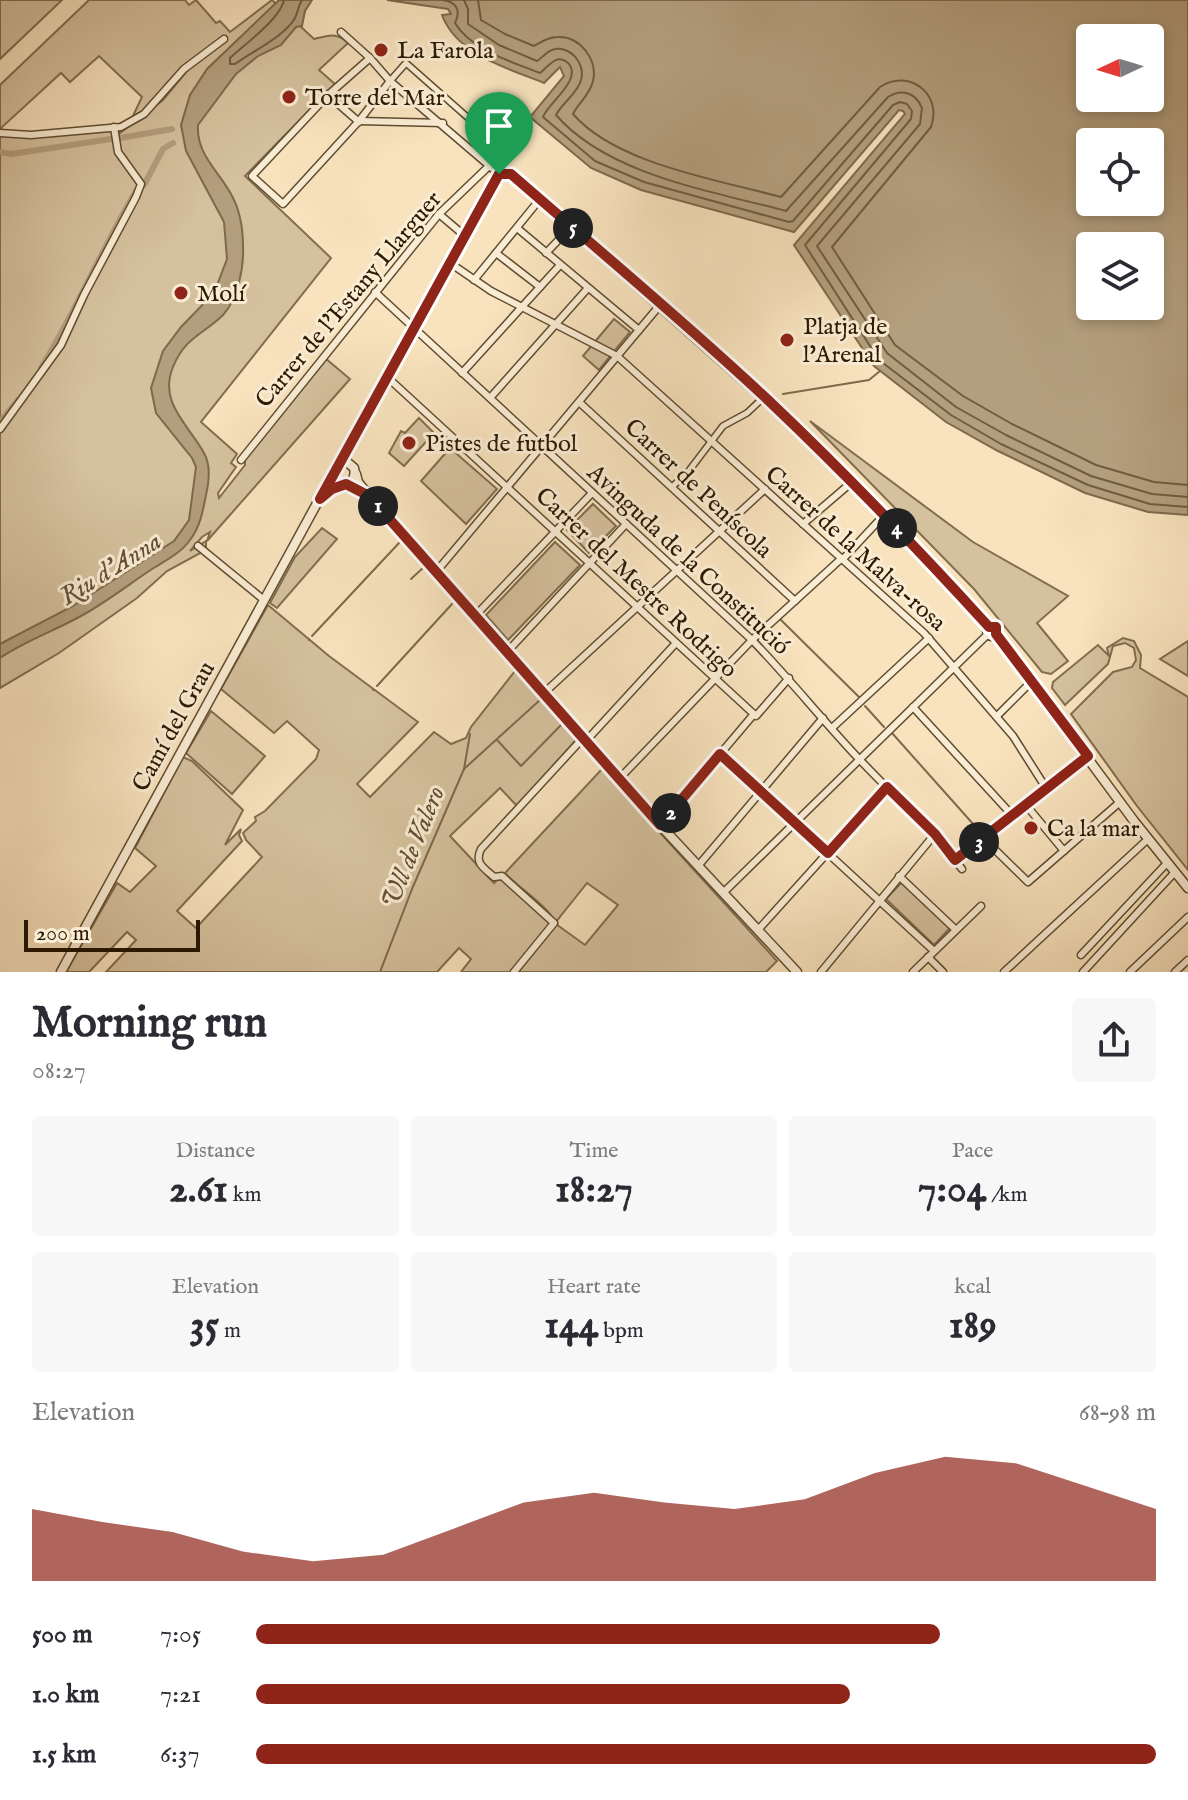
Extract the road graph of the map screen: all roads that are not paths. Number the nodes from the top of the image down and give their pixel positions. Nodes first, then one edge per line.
1 (341, 32) dead end
2 (224, 39) dead end
3 (370, 58) junction
4 (390, 81) junction
5 (328, 95) junction
6 (359, 122) junction
7 (443, 123) junction
8 (114, 127) junction
9 (0, 133) edge
10 (493, 169) junction
11 (540, 199) junction
12 (439, 214) junction
13 (572, 226) junction
14 (517, 228) junction
15 (465, 236) junction
16 (496, 253) junction
17 (546, 253) junction
18 (450, 263) junction
19 (560, 265) junction
20 (474, 280) junction
21 (540, 287) junction
22 (588, 288) junction
23 (375, 292) junction
24 (661, 304) junction
25 (522, 307) junction
26 (555, 324) junction
27 (414, 328) junction
28 (639, 330) junction
29 (617, 356) junction
30 (462, 373) junction
31 (387, 377) junction
32 (764, 397) junction
33 (490, 398) junction
34 (579, 402) junction
35 (0, 429) edge
36 (352, 440) junction
37 (713, 442) junction
38 (542, 446) junction
39 (241, 460) dead end
40 (338, 463) junction
41 (353, 469) junction
42 (333, 474) junction
43 (852, 482) junction
44 (344, 484) junction
45 (507, 487) junction
46 (672, 487) junction
47 (765, 489) junction
48 (592, 493) junction
49 (369, 496) junction
50 (320, 499) junction
51 (884, 515) junction
52 (626, 524) junction
53 (803, 524) junction
54 (555, 531) junction
55 (719, 531) junction
56 (198, 546) dead end
57 (842, 558) junction
58 (589, 563) junction
59 (677, 571) junction
60 (436, 572) junction
61 (264, 600) junction
62 (795, 601) junction
63 (637, 607) junction
64 (475, 616) junction
65 (991, 632) junction
66 (929, 638) junction
67 (752, 640) junction
68 (676, 643) junction
69 (507, 652) junction
70 (955, 666) junction
71 (715, 678) junction
72 (789, 678) junction
73 (1032, 681) junction
74 (544, 693) junction
75 (913, 707) junction
76 (755, 715) junction
77 (997, 716) junction
78 (823, 718) junction
79 (832, 728) junction
80 (584, 739) junction
81 (720, 754) junction
82 (1088, 756) junction
83 (859, 759) junction
84 (619, 779) junction
85 (887, 787) junction
86 (1046, 788) junction
87 (761, 791) junction
88 (1120, 802) junction
89 (1026, 805) junction
90 (1012, 815) junction
91 (795, 822) junction
92 (660, 825) junction
93 (935, 834) junction
94 (983, 838) junction
95 (1148, 839) junction
96 (1064, 851) junction
97 (828, 853) junction
98 (955, 860) junction
99 (1167, 863) junction
100 (698, 866) junction
101 (962, 869) dead end
102 (1175, 872) junction
103 (899, 876) junction
104 (1188, 888) edge
105 (723, 893) junction
106 (879, 900) junction
107 (981, 906) dead end
108 (1188, 917) edge
109 (758, 930) junction
110 (956, 930) junction
111 (934, 951) junction
112 (1081, 955) dead end
113 (928, 957) junction
114 (1188, 960) edge
115 (61, 972) edge
116 (514, 972) edge
117 (797, 972) edge
118 (821, 972) edge
119 (913, 972) edge
120 (943, 972) edge
121 (1004, 972) edge
122 (1083, 972) edge
123 (1130, 972) edge
124 (1175, 972) edge

1 - 3 street
2 - 8 street
3 - 4 street
3 - 5 street
4 - 6 street
4 - 7 street
4 - 10 street
5 - 6 street
5 - 6 street
6 - 7 street
7 - 10 street
8 - 9 street
8 - 35 street
10 - 11 street
10 - 12 street, Carrer de l'Estany Llarguer
10 - 15 street
11 - 13 street
11 - 14 street
12 - 15 street
12 - 23 street, Carrer de l'Estany Llarguer
13 - 17 street
13 - 24 street
14 - 16 street
14 - 17 street
15 - 18 street
16 - 20 street
16 - 21 street
17 - 19 street
18 - 20 street, Carrer de la Malva-rosa
18 - 27 street
19 - 21 street
19 - 22 street
20 - 25 street, Carrer de la Malva-rosa
21 - 25 street
22 - 26 street
22 - 28 street
23 - 27 street, Avinguda de la Constitució
23 - 39 street, Carrer de l'Estany Llarguer
24 - 28 street
24 - 32 street
25 - 26 street, Carrer de la Malva-rosa
25 - 30 street
26 - 29 street, Carrer de la Malva-rosa
26 - 33 street
27 - 30 street, Avinguda de la Constitució
27 - 31 street
28 - 29 street
29 - 34 street
29 - 37 street, Carrer de la Malva-rosa
30 - 33 street, Avinguda de la Constitució
31 - 36 street
31 - 45 street, Carrer del Mestre Rodrigo
32 - 37 street
32 - 43 street
33 - 38 street, Avinguda de la Constitució
34 - 38 street
34 - 46 street, Carrer de Peníscola
36 - 40 street
36 - 41 street
37 - 46 street
37 - 47 street, Carrer de la Malva-rosa
38 - 45 street
38 - 48 street, Avinguda de la Constitució
40 - 41 street
40 - 42 street
41 - 44 street
41 - 49 street
42 - 44 street
42 - 50 street, Camí del Grau
43 - 51 street
43 - 53 street
44 - 49 street
44 - 50 street, Camí del Grau
45 - 54 street, Carrer del Mestre Rodrigo
45 - 60 street
46 - 55 street, Carrer de Peníscola
47 - 53 street, Carrer de la Malva-rosa
47 - 55 street
48 - 52 street, Avinguda de la Constitució
48 - 54 street
49 - 60 street
50 - 61 street, Camí del Grau
51 - 57 street
51 - 65 street
52 - 58 street
52 - 59 street, Avinguda de la Constitució
53 - 57 street, Carrer de la Malva-rosa
54 - 58 street, Carrer del Mestre Rodrigo
54 - 64 street
55 - 59 street
55 - 62 street, Carrer de Peníscola
56 - 61 street
57 - 62 street
57 - 66 street, Carrer de la Malva-rosa
58 - 63 street, Carrer del Mestre Rodrigo
58 - 69 street
59 - 63 street
59 - 67 street, Avinguda de la Constitució
60 - 64 street
61 - 115 street, Camí del Grau
62 - 67 street
63 - 68 street, Carrer del Mestre Rodrigo
63 - 74 street
64 - 69 street
65 - 70 street
65 - 73 street
66 - 70 street, Carrer de la Malva-rosa
66 - 79 street
67 - 71 street
67 - 72 street, Avinguda de la Constitució
68 - 71 street, Carrer del Mestre Rodrigo
68 - 80 street
69 - 74 street
70 - 75 street
70 - 77 street, Carrer de la Malva-rosa
71 - 76 street, Carrer del Mestre Rodrigo
71 - 84 street
72 - 76 street
72 - 78 street, Avinguda de la Constitució
73 - 77 street
73 - 82 street
74 - 80 street
75 - 83 street
75 - 90 street
76 - 81 street
77 - 86 street, Carrer de la Malva-rosa
78 - 79 street, Avinguda de la Constitució
78 - 87 street
79 - 83 street, Avinguda de la Constitució
80 - 84 street
80 - 116 street
81 - 87 street
81 - 92 street
82 - 86 street
82 - 88 street
83 - 85 street, Avinguda de la Constitució
83 - 91 street
84 - 92 street
85 - 93 street, Avinguda de la Constitució
85 - 97 street
86 - 89 street
87 - 91 street
87 - 100 street
88 - 95 street
88 - 96 street
89 - 90 street
89 - 96 street
90 - 94 street
91 - 97 street
91 - 105 street
92 - 100 street
93 - 98 street, Avinguda de la Constitució
93 - 103 street
94 - 96 street
94 - 98 street
95 - 99 street
95 - 121 street
97 - 106 street
97 - 109 street
98 - 101 street, Avinguda de la Constitució
99 - 102 street
99 - 112 street
100 - 105 street
102 - 104 street
102 - 122 street
103 - 106 street
103 - 110 street
105 - 109 street
106 - 111 street
106 - 118 street
107 - 110 street
108 - 123 street
109 - 117 street
110 - 111 street
111 - 113 street
113 - 119 street
113 - 120 street
114 - 124 street

